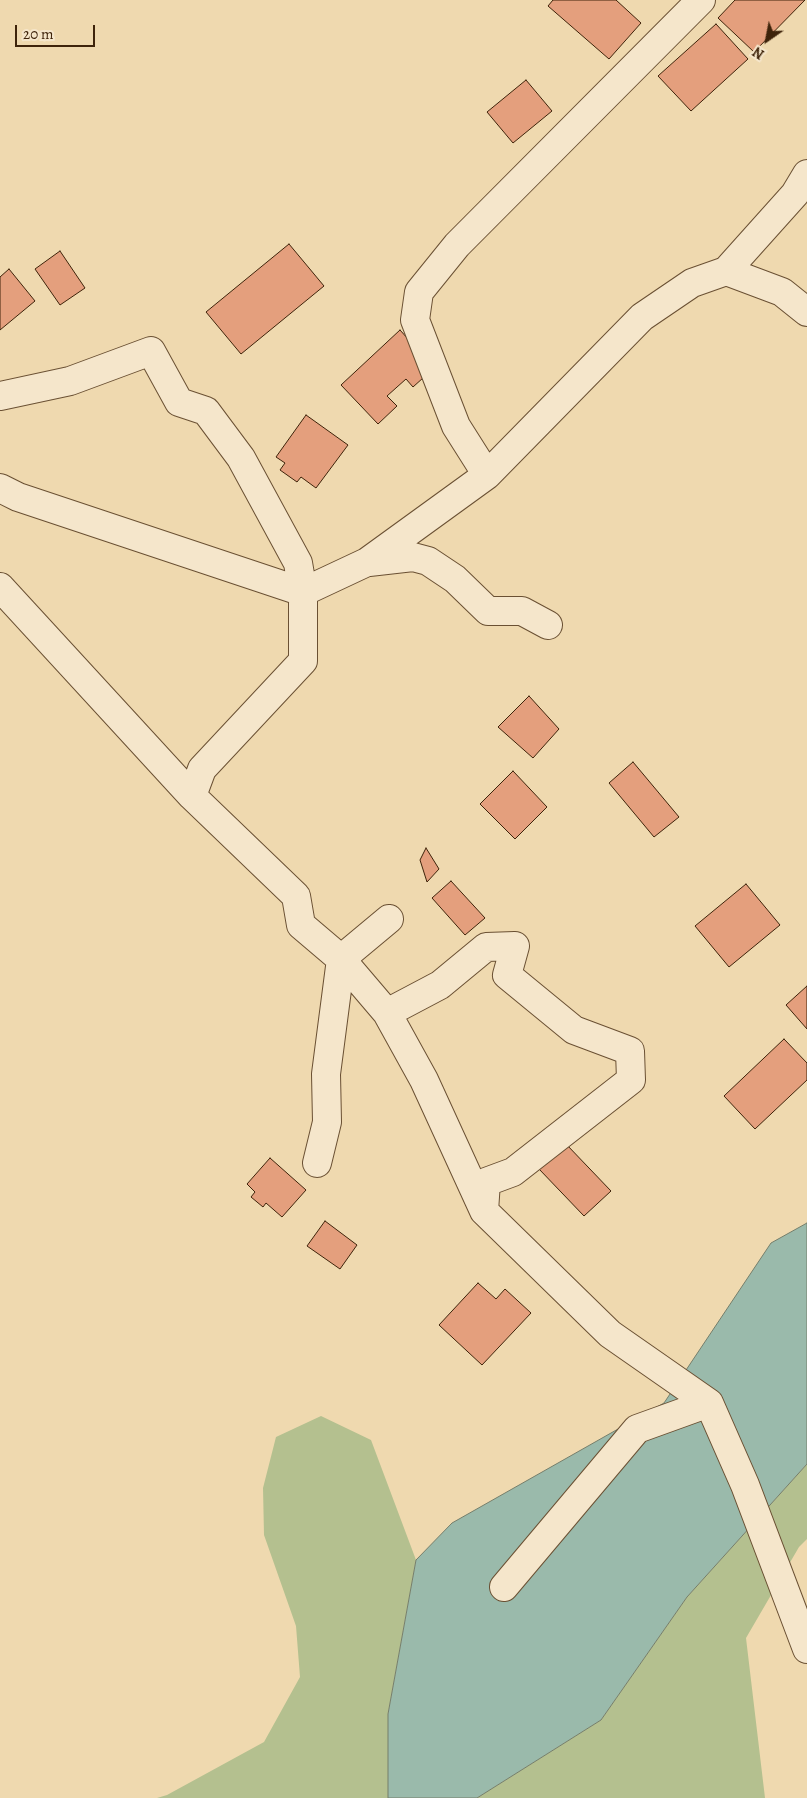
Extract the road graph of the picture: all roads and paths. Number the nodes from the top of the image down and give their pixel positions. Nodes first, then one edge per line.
1 (701, 0) edge
2 (807, 174) edge
3 (726, 271) junction
4 (807, 312) edge
5 (0, 396) edge
6 (487, 476) junction
7 (0, 488) edge
8 (368, 562) junction
9 (0, 587) edge
10 (303, 592) junction
11 (548, 625) dead end
12 (192, 796) junction
13 (388, 919) dead end
14 (341, 960) junction
15 (388, 1014) junction
16 (317, 1162) dead end
17 (484, 1211) junction
18 (709, 1403) junction
19 (504, 1587) dead end
20 (807, 1649) edge

1 - 6 street
2 - 3 street
3 - 4 street
3 - 6 street
5 - 10 street
6 - 8 street
7 - 10 street
8 - 10 street
8 - 11 street
9 - 12 street
10 - 12 street
12 - 14 street
13 - 14 street
14 - 15 street
14 - 16 street
15 - 17 street
15 - 17 street
17 - 18 street
18 - 19 street
18 - 20 street

